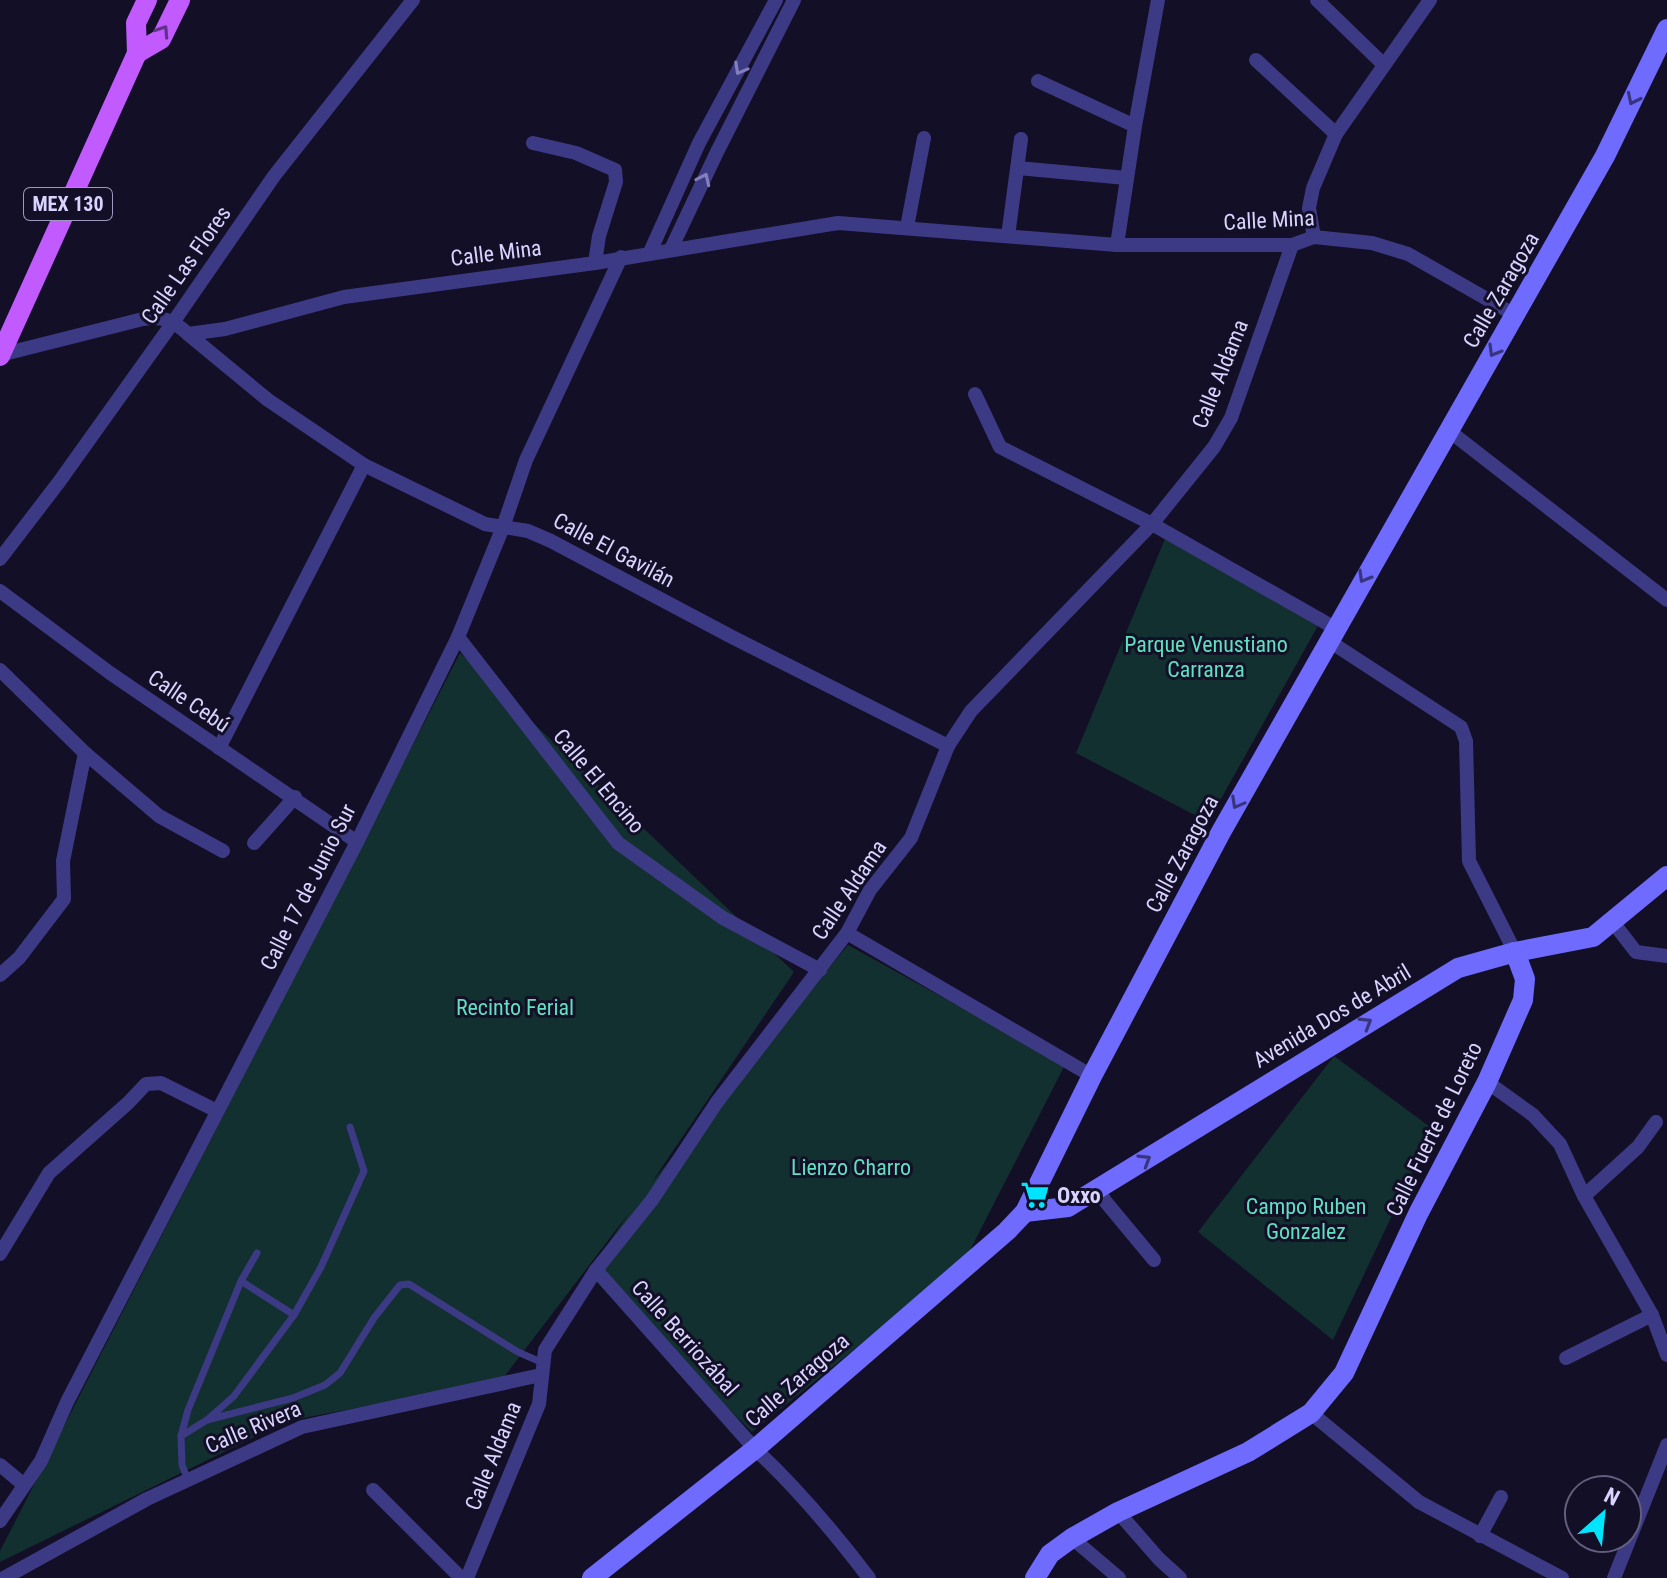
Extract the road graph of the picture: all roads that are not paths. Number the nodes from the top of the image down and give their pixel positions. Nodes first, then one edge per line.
1 (147, 0) edge
2 (180, 0) edge
3 (413, 0) edge
4 (776, 0) edge
5 (794, 0) edge
6 (1158, 0) edge
7 (1317, 0) edge
8 (1430, 0) edge
9 (765, 22) junction
10 (1667, 29) edge
11 (779, 30) junction
12 (137, 53) junction
13 (1256, 60) dead end
14 (1384, 65) junction
15 (1038, 81) dead end
16 (1135, 126) junction
17 (1336, 134) junction
18 (924, 138) dead end
19 (1021, 139) dead end
20 (533, 143) dead end
21 (699, 143) junction
22 (717, 152) junction
23 (1018, 168) junction
24 (1126, 178) junction
25 (907, 227) junction
26 (1008, 236) junction
27 (1314, 237) junction
28 (1117, 245) junction
29 (1292, 245) junction
30 (671, 249) junction
31 (650, 252) junction
32 (621, 257) junction
33 (595, 263) junction
34 (1515, 315) junction
35 (174, 321) junction
36 (188, 334) junction
37 (0, 355) edge
38 (975, 394) dead end
39 (1448, 430) junction
40 (364, 465) junction
41 (1152, 524) junction
42 (503, 527) junction
43 (0, 559) edge
44 (0, 591) edge
45 (1667, 600) edge
46 (1332, 634) junction
47 (458, 637) junction
48 (0, 670) edge
49 (948, 746) junction
50 (219, 748) junction
51 (85, 753) junction
52 (295, 797) junction
53 (357, 842) junction
54 (254, 843) dead end
55 (223, 851) dead end
56 (1667, 876) edge
57 (1612, 921) junction
58 (847, 933) junction
59 (1515, 952) junction
60 (1667, 956) edge
61 (820, 970) junction
62 (0, 975) edge
63 (1092, 1076) junction
64 (1487, 1082) junction
65 (217, 1111) junction
66 (1656, 1122) dead end
67 (350, 1127) dead end
68 (1098, 1189) junction
69 (1584, 1196) junction
70 (1025, 1212) junction
71 (257, 1253) dead end
72 (0, 1254) edge
73 (1154, 1260) dead end
74 (596, 1270) junction
75 (241, 1281) junction
76 (294, 1315) junction
77 (1652, 1315) junction
78 (1667, 1355) edge
79 (1566, 1358) dead end
80 (542, 1369) junction
81 (1311, 1413) junction
82 (207, 1420) junction
83 (181, 1436) junction
84 (1667, 1445) edge
85 (755, 1449) junction
86 (0, 1465) edge
87 (188, 1480) junction
88 (24, 1485) junction
89 (373, 1490) dead end
90 (1501, 1497) dead end
91 (1118, 1512) junction
92 (0, 1521) edge
93 (1480, 1536) junction
94 (1072, 1538) junction
95 (4, 1578) edge
96 (461, 1578) edge
97 (467, 1578) edge
98 (592, 1578) edge
99 (869, 1578) edge
100 (1035, 1578) edge
101 (1119, 1578) edge
102 (1180, 1578) edge
103 (1562, 1578) edge
104 (1614, 1578) edge

1 - 12 main road, MEX 130
12 -> 2 main road, MEX 130
3 - 35 street, Calle Las Flores
4 - 9 street
5 - 11 street
6 - 16 street
7 - 14 street
8 - 14 street
9 - 11 street
9 -> 21 street
10 -> 34 main road, Calle Zaragoza
11 - 22 street
12 - 37 main road, MEX 130
13 - 17 street
14 - 17 street
15 - 16 street
16 - 24 street
17 - 27 street
18 - 25 street
19 - 23 street
20 - 33 street
21 - 22 street
21 - 31 street
30 -> 22 street
23 - 24 street
23 - 26 street
24 - 28 street
25 - 26 street, Calle Mina
25 - 30 street, Calle Mina
26 - 28 street, Calle Mina
27 - 29 street, Calle Mina
27 - 34 street, Calle Mina
28 - 29 street, Calle Mina
29 - 41 street, Calle Aldama
30 - 31 street, Calle Mina
31 - 32 street, Calle Mina
32 - 33 street, Calle Mina
32 - 42 street, Calle 17 de Junio Sur
33 - 36 street, Calle Mina
34 -> 39 main road, Calle Zaragoza
35 - 36 street
35 - 37 street
35 - 43 street, Calle Las Flores
36 - 40 street, Calle El Gavilán
38 - 41 street
39 - 45 street
39 -> 46 main road, Calle Zaragoza
40 - 42 street, Calle El Gavilán
40 - 50 street
41 - 46 street
41 - 49 street, Calle Aldama
42 - 47 street, Calle 17 de Junio Sur
42 - 49 street, Calle El Gavilán
44 - 50 street, Calle Cebú
46 - 59 street
46 -> 63 main road, Calle Zaragoza
47 - 53 street, Calle 17 de Junio Sur
47 - 61 street, Calle El Encino
48 - 51 street
49 - 58 street, Calle Aldama
50 - 52 street, Calle Cebú
51 - 55 street
51 - 62 street
52 - 53 street, Calle Cebú
52 - 54 street
53 - 65 street, Calle 17 de Junio Sur
56 - 57 main road, Avenida Dos de Abril
57 - 59 main road, Avenida Dos de Abril
57 - 60 street
58 - 61 street, Calle Aldama
58 - 63 street
59 - 64 main road, Calle Fuerte de Loreto
68 -> 59 main road, Avenida Dos de Abril
61 - 74 street, Calle Aldama
63 - 70 main road, Calle Zaragoza
64 - 69 street
64 - 81 main road, Calle Fuerte de Loreto
65 - 72 street
65 - 88 street, Calle 17 de Junio Sur
66 - 69 street
67 - 76 lane
68 - 70 main road, Avenida Dos de Abril
68 - 73 street
69 - 77 street
70 - 85 main road, Calle Zaragoza
71 - 75 lane
74 - 80 street, Calle Aldama
74 - 85 street, Calle Berriozábal
75 - 76 lane
75 - 83 lane
76 - 82 lane
77 - 78 street
77 - 79 street
80 - 82 lane
80 - 87 street, Calle Rivera
80 - 97 street, Calle Aldama
81 - 91 main road, Calle Fuerte de Loreto
81 - 93 street
82 - 83 lane
83 - 87 lane
84 - 104 street
85 - 98 main road, Calle Zaragoza
85 - 99 street, Calle Berriozábal
86 - 88 street
87 - 95 street, Calle Rivera
88 - 92 street, Calle 17 de Junio Sur
89 - 96 street
90 - 93 street
91 - 94 main road, Calle Fuerte de Loreto
91 - 102 street
93 - 103 street
94 - 100 main road, Calle Fuerte de Loreto
94 - 101 street

